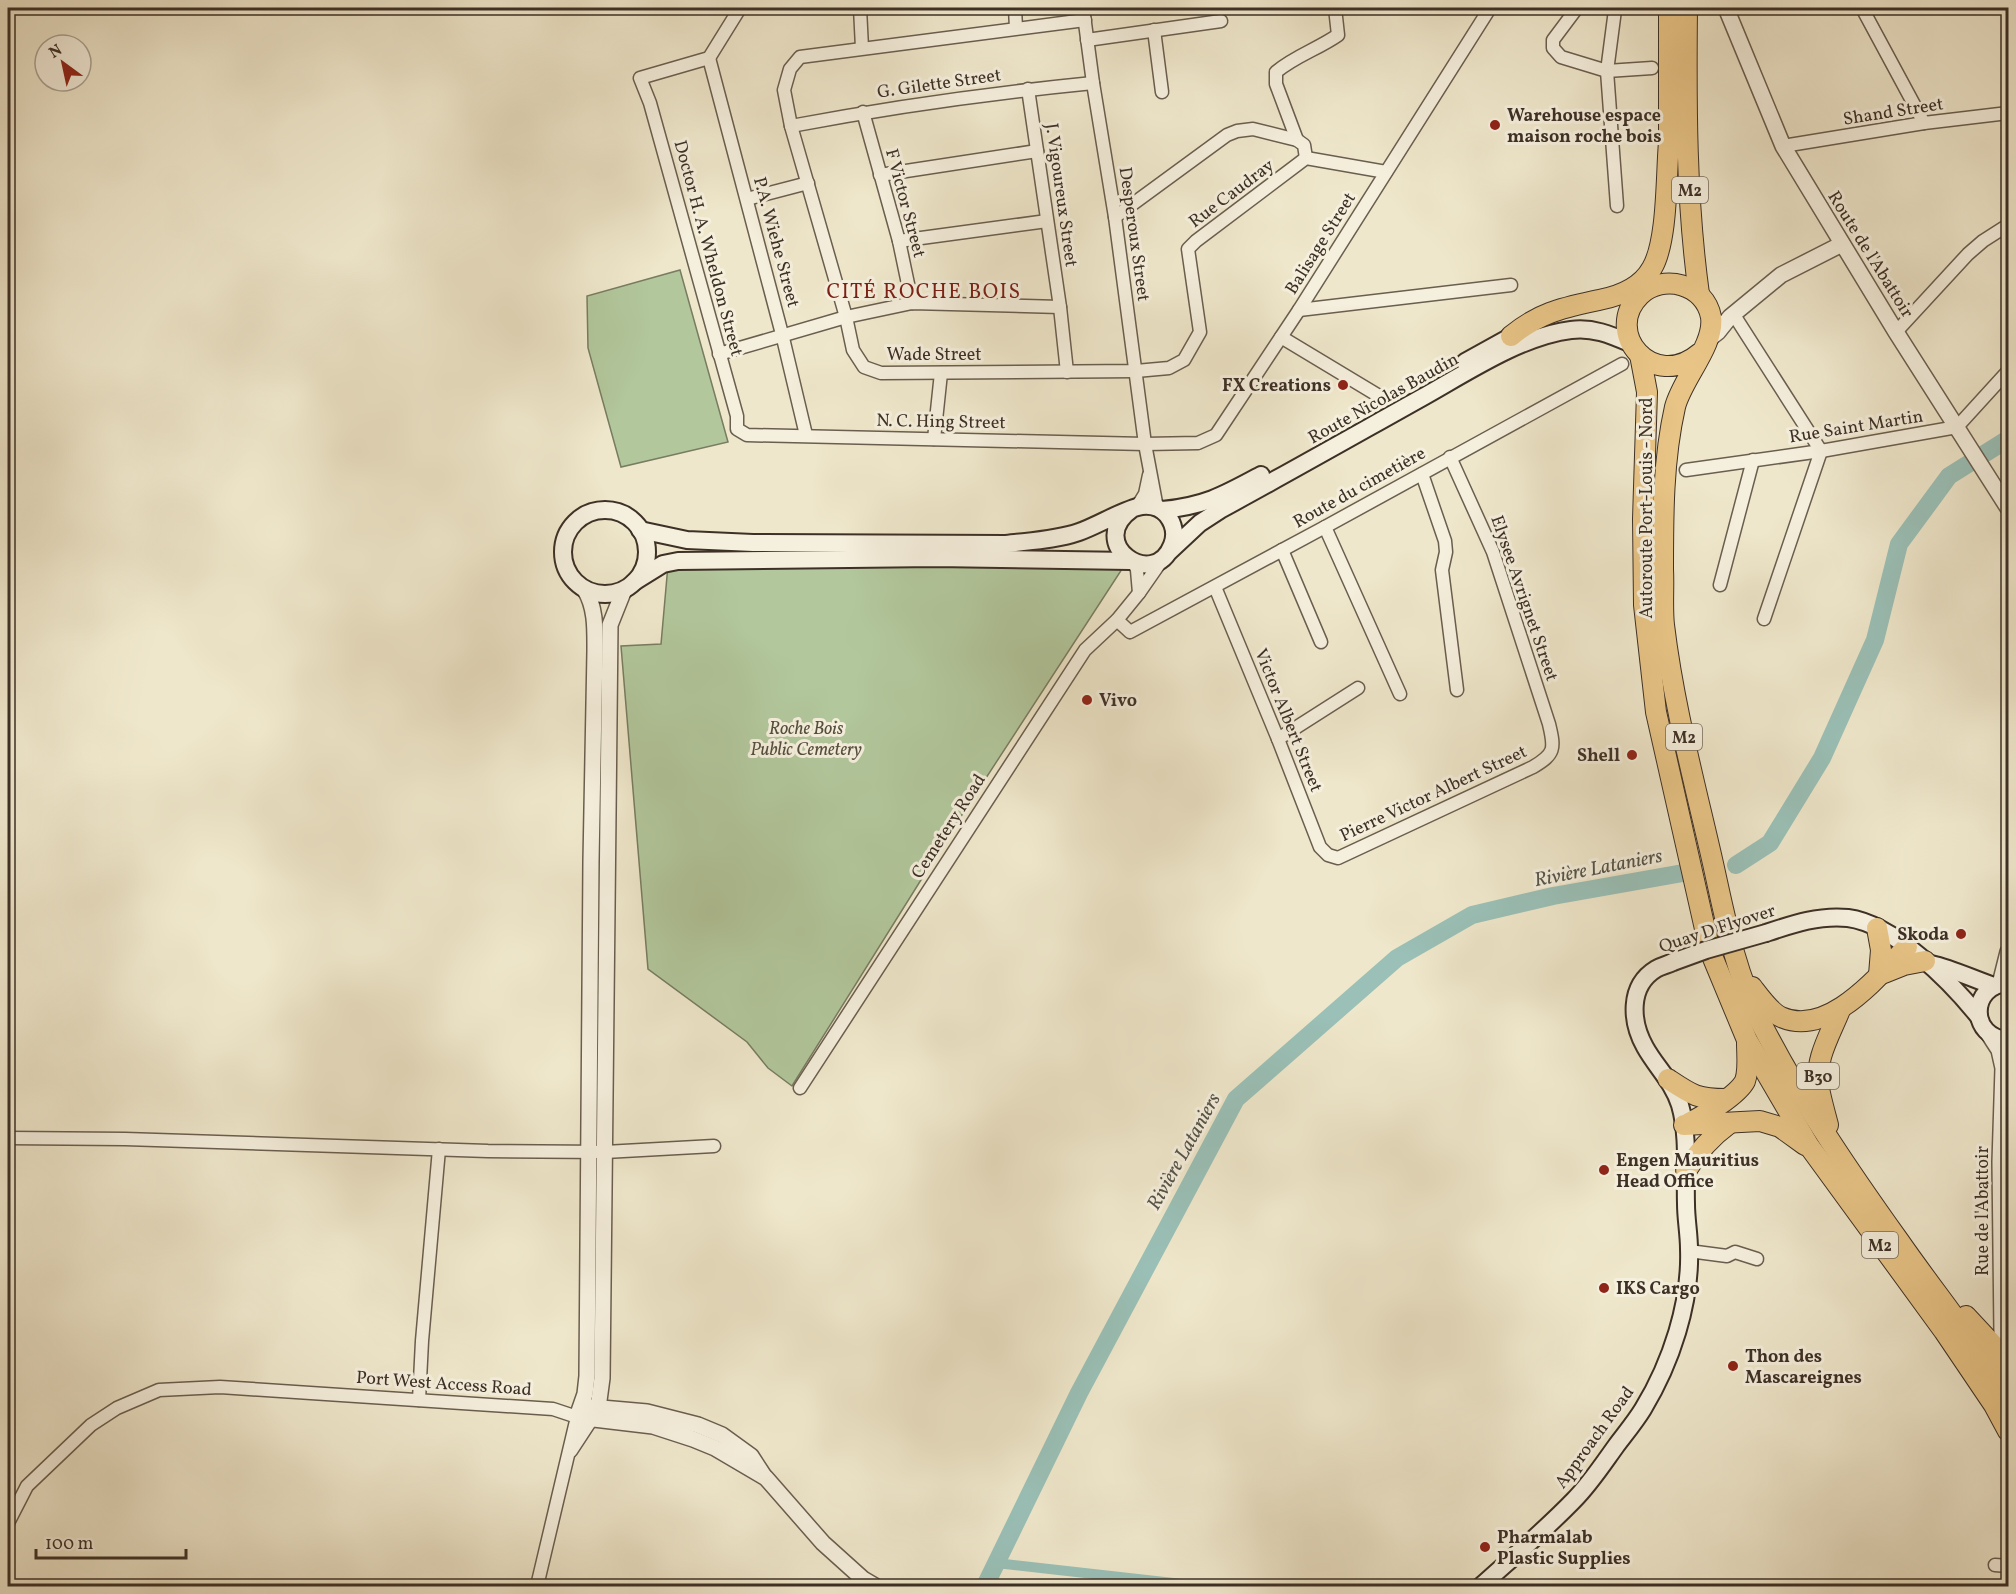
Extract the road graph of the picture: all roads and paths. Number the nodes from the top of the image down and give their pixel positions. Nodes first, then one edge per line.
1 (740, 8) edge
2 (860, 8) edge
3 (1015, 8) edge
4 (1335, 8) edge
5 (1490, 8) edge
6 (1578, 8) edge
7 (1669, 8) edge
8 (1687, 8) edge
9 (1726, 8) edge
10 (1862, 8) edge
11 (1615, 10) dead end
12 (1084, 14) edge
13 (1221, 21) dead end
14 (1016, 28) junction
15 (1154, 30) junction
16 (1087, 39) junction
17 (862, 48) junction
18 (709, 58) junction
19 (1652, 68) dead end
20 (1607, 71) junction
21 (1093, 83) junction
22 (1028, 89) junction
23 (1161, 92) dead end
24 (863, 112) junction
25 (2008, 113) edge
26 (1924, 123) junction
27 (791, 126) junction
28 (1297, 140) junction
29 (1669, 141) junction
30 (1783, 146) junction
31 (1037, 151) junction
32 (1306, 158) junction
33 (1386, 172) junction
34 (880, 175) junction
35 (808, 183) junction
36 (747, 200) junction
37 (1617, 206) dead end
38 (1115, 217) junction
39 (1047, 221) junction
40 (2008, 225) edge
41 (899, 241) junction
42 (1842, 244) junction
43 (1511, 285) dead end
44 (1654, 286) junction
45 (1702, 298) junction
46 (1635, 300) junction
47 (912, 303) junction
48 (1060, 307) junction
49 (1299, 310) junction
50 (1732, 316) junction
51 (846, 317) junction
52 (1896, 332) junction
53 (782, 334) junction
54 (1511, 336) junction
55 (1281, 337) junction
56 (1705, 346) junction
57 (1636, 349) junction
58 (719, 354) junction
59 (1622, 364) dead end
60 (1136, 371) junction
61 (2008, 371) edge
62 (1067, 372) junction
63 (941, 373) junction
64 (1378, 396) dead end
65 (737, 429) joint
66 (1962, 433) junction
67 (806, 435) junction
68 (934, 439) junction
69 (1145, 444) junction
70 (1821, 451) junction
71 (1450, 457) junction
72 (1753, 460) junction
73 (1150, 465) junction
74 (1686, 470) dead end
75 (1422, 474) junction
76 (1134, 508) junction
77 (2008, 508) edge
78 (1159, 509) junction
79 (1325, 527) junction
80 (640, 530) junction
81 (1282, 550) junction
82 (1166, 555) junction
83 (1132, 562) junction
84 (1719, 585) dead end
85 (629, 586) junction
86 (1215, 587) junction
87 (585, 590) junction
88 (1139, 593) junction
89 (1764, 619) dead end
90 (1117, 620) junction
91 (1321, 642) dead end
92 (1358, 688) dead end
93 (1457, 690) dead end
94 (1400, 694) dead end
95 (1278, 738) junction
96 (1547, 758) joint
97 (1338, 858) joint
98 (1877, 928) junction
99 (1907, 947) junction
100 (2008, 952) edge
101 (1926, 962) junction
102 (1737, 965) junction
103 (1879, 975) junction
104 (2001, 984) edge
105 (1840, 1010) junction
106 (1979, 1017) junction
107 (1988, 1033) junction
108 (1747, 1040) junction
109 (2008, 1040) edge
110 (2006, 1062) edge
111 (1668, 1080) junction
112 (800, 1088) dead end
113 (1726, 1099) junction
114 (1730, 1123) junction
115 (1684, 1125) junction
116 (8, 1138) edge
117 (1832, 1144) junction
118 (714, 1146) dead end
119 (439, 1149) junction
120 (1812, 1150) junction
121 (588, 1152) junction
122 (605, 1152) junction
123 (1686, 1171) junction
124 (2004, 1178) edge
125 (1898, 1240) junction
126 (1689, 1251) junction
127 (1757, 1258) dead end
128 (2008, 1354) edge
129 (2008, 1361) edge
130 (2008, 1397) edge
131 (419, 1400) junction
132 (587, 1413) junction
133 (2008, 1431) edge
134 (8, 1523) edge
135 (1995, 1565) dead end
136 (2008, 1566) edge
137 (537, 1587) edge
138 (875, 1587) edge
139 (1481, 1587) edge

1 - 18 street
2 - 17 street
3 - 14 street
4 - 28 street
5 - 33 street, Balisage Street
6 - 20 street
7 - 29 highway, M2
8 - 45 highway, M2
9 - 30 street, Route de l'Abattoir
10 - 26 street
11 - 20 street
12 - 14 street
12 - 16 street, Desperoux Street
13 - 15 street
14 - 17 street
15 - 16 street
15 - 23 street
16 - 21 street, Desperoux Street
17 - 27 street, Wade Street
18 - 36 street, P.A. Wiehe Street
18 - 58 street, Doctor H. A. Wheldon Street
19 - 20 street
20 - 37 street
21 - 22 street, G. Gilette Street
21 - 38 street, Desperoux Street
22 - 24 street, G. Gilette Street
22 - 31 street, J. Vigoureux Street
24 - 27 street, G. Gilette Street
24 - 34 street, F Victor Street
25 - 26 street, Shand Street
26 - 30 street, Shand Street
27 - 35 street, Wade Street
28 - 32 street
28 - 38 street
29 - 44 highway, M2
29 - 54 highway
30 - 42 street, Route de l'Abattoir
31 - 34 street
31 - 39 street, J. Vigoureux Street
32 - 33 street
32 - 60 street, Rue Caudray
33 - 49 street, Balisage Street
34 - 41 street, F Victor Street
35 - 36 street
35 - 51 street, Wade Street
36 - 53 street, P.A. Wiehe Street
38 - 60 street, Desperoux Street
39 - 41 street
39 - 48 street, J. Vigoureux Street
40 - 52 street
41 - 47 street, F Victor Street
42 - 50 street
42 - 52 street, Route de l'Abattoir
43 - 49 street
44 - 45 highway
44 - 46 highway
45 - 50 street
45 - 56 highway, M2
46 - 54 main road, Route Nicolas Baudin
46 - 57 highway, M2
47 - 48 street
47 - 51 street
48 - 62 street, J. Vigoureux Street
49 - 55 street, Balisage Street
50 - 56 street
50 - 70 street
51 - 53 street
51 - 63 street, Wade Street
52 - 66 street, Route de l'Abattoir
53 - 58 street
53 - 67 street, P.A. Wiehe Street
54 - 78 main road, Route Nicolas Baudin
55 - 64 street
55 - 69 street, Balisage Street
56 - 57 highway
56 - 102 highway, Autoroute Port-Louis - Nord / M2
57 - 82 main road, Route Nicolas Baudin
57 - 108 highway, Autoroute Port-Louis - Nord / M2
58 - 65 street, Doctor H. A. Wheldon Street
59 - 71 street, Route du cimetière
60 - 62 street, Wade Street
60 - 69 street, Desperoux Street
61 - 66 street
62 - 63 street, Wade Street
63 - 68 street
65 - 67 street, N. C. Hing Street
66 - 70 street, Rue Saint Martin
66 - 77 street, Route de l'Abattoir
67 - 68 street, N. C. Hing Street
68 - 69 street, N. C. Hing Street
69 - 73 street, Desperoux Street
70 - 72 street, Rue Saint Martin
70 - 89 street
71 - 75 street, Route du cimetière
71 - 96 street, Elysee Avrignet Street
72 - 74 street, Rue Saint Martin
72 - 84 street
73 - 76 street
73 - 78 street, Desperoux Street
75 - 79 street, Route du cimetière
75 - 93 street
76 - 78 main road
76 - 80 main road
76 - 83 main road
78 - 82 main road
79 - 81 street, Route du cimetière
79 - 94 street
80 - 85 main road
80 - 87 main road
81 - 86 street, Route du cimetière
81 - 91 street
82 - 83 main road
82 - 88 street, Cemetery Road
83 - 85 main road
83 - 88 street
85 - 87 main road
85 - 122 street
86 - 90 street, Route du cimetière
86 - 95 street, Victor Albert Street
87 - 121 street
88 - 90 street, Cemetery Road
90 - 112 street, Cemetery Road
92 - 95 street
95 - 97 street, Victor Albert Street
96 - 97 street, Pierre Victor Albert Street
98 - 99 main road, Quay D Flyover
98 - 103 highway
98 - 111 main road, Quay D Flyover, bridge
99 - 101 main road, Quay D Flyover
99 - 103 highway
100 - 104 street
101 - 103 highway
101 - 104 main road
101 - 106 main road, Quay D Flyover
102 - 105 highway
102 - 117 highway, Autoroute Port-Louis - Nord / M2
103 - 105 highway
104 - 106 main road
105 - 117 highway, B30
106 - 107 main road, Quay D Flyover
107 - 109 main road
107 - 110 street, Rue de l'Abattoir
108 - 113 highway
108 - 120 highway, Autoroute Port-Louis - Nord / M2
110 - 124 street, Rue de l'Abattoir
111 - 113 highway
111 - 115 main road, Quay D Flyover
113 - 115 highway
114 - 115 highway
114 - 120 highway
114 - 123 highway
115 - 123 main road, Quay D Flyover
116 - 119 street
117 - 125 highway, Autoroute Port-Louis - Nord / M2
118 - 122 street
119 - 121 street
119 - 131 street
120 - 133 highway, Autoroute Port-Louis - Nord / M2
121 - 122 street
121 - 132 street
122 - 132 street
123 - 126 main road, Approach Road
124 - 128 street, Rue de l'Abattoir
125 - 129 highway
125 - 130 highway, Autoroute Port-Louis - Nord / M2
126 - 127 street
126 - 139 main road, Approach Road
131 - 132 street, Port West Access Road
131 - 134 street, Port West Access Road
132 - 137 street
132 - 138 street
135 - 136 street

